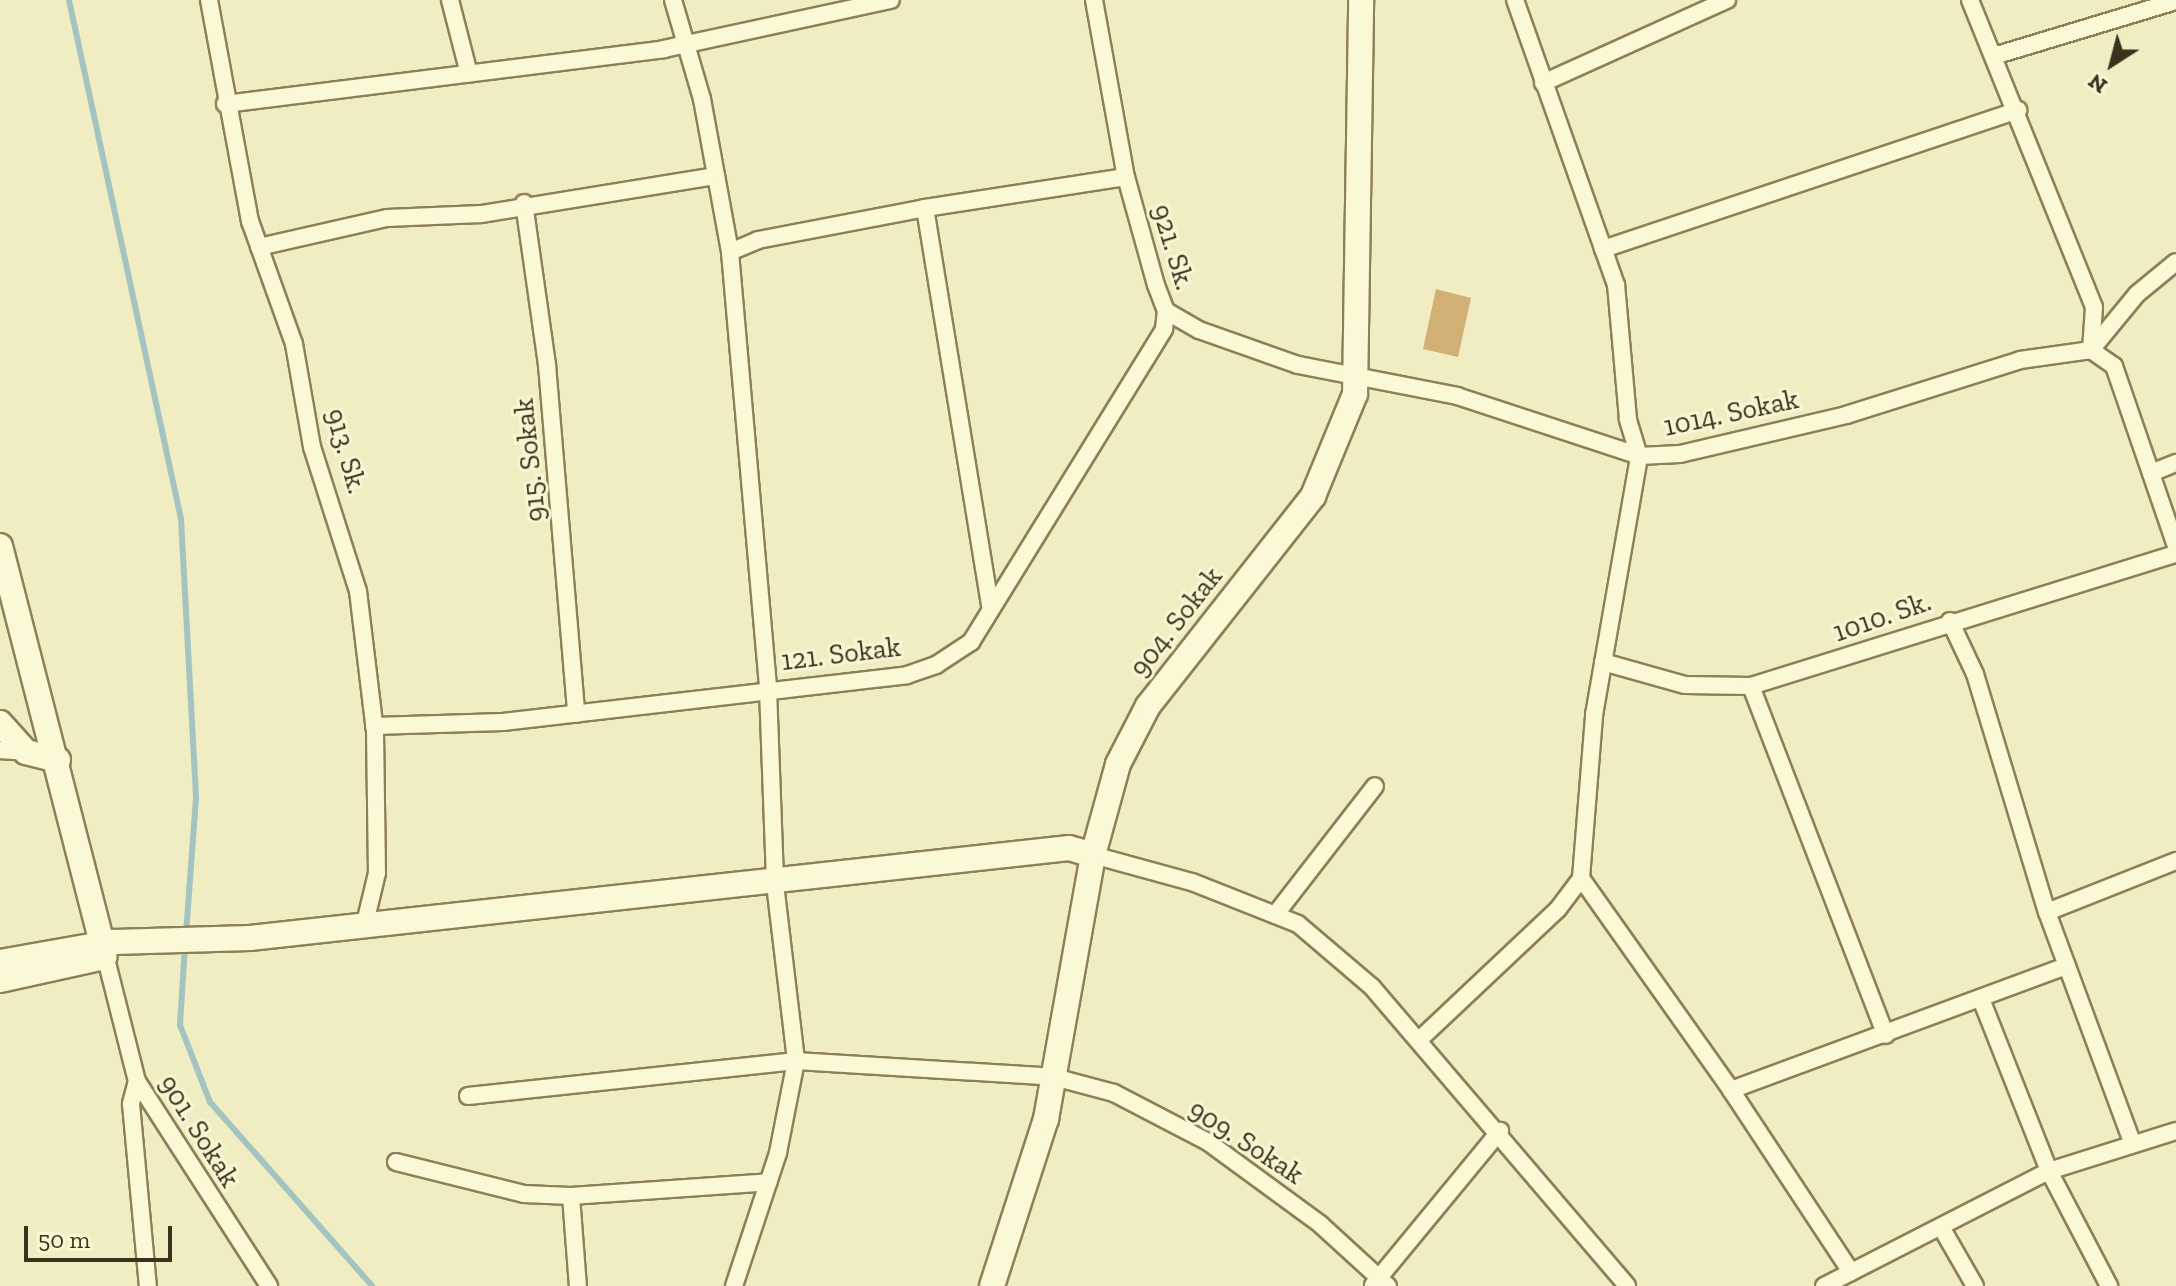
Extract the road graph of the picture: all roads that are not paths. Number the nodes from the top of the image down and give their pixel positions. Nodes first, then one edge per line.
1 (209, 0) edge
2 (450, 0) edge
3 (673, 0) edge
4 (891, 0) edge
5 (1094, 0) edge
6 (1361, 0) edge
7 (1515, 0) edge
8 (1727, 0) edge
9 (1970, 0) edge
10 (2176, 1) edge
11 (685, 41) junction
12 (1997, 55) junction
13 (469, 74) junction
14 (1543, 83) junction
15 (225, 104) junction
16 (2018, 110) junction
17 (716, 176) junction
18 (1126, 177) junction
19 (524, 203) junction
20 (925, 208) junction
21 (259, 247) junction
22 (1603, 249) junction
23 (730, 252) junction
24 (2176, 262) edge
25 (1166, 311) junction
26 (2091, 350) junction
27 (1355, 375) junction
28 (1639, 456) junction
29 (2176, 463) edge
30 (2151, 473) junction
31 (0, 546) edge
32 (2176, 546) edge
33 (2176, 554) edge
34 (991, 609) junction
35 (1950, 621) junction
36 (1603, 662) junction
37 (1751, 686) junction
38 (768, 689) junction
39 (576, 714) junction
40 (0, 723) edge
41 (374, 726) junction
42 (0, 750) edge
43 (26, 752) junction
44 (58, 760) junction
45 (1375, 786) dead end
46 (1093, 855) junction
47 (2176, 861) edge
48 (1581, 878) junction
49 (775, 884) junction
50 (2047, 912) junction
51 (1275, 915) junction
52 (365, 923) junction
53 (104, 950) junction
54 (0, 962) edge
55 (2067, 966) junction
56 (0, 980) edge
57 (1981, 999) junction
58 (1886, 1035) junction
59 (1419, 1040) junction
60 (796, 1061) junction
61 (1054, 1077) junction
62 (137, 1081) junction
63 (1731, 1090) junction
64 (468, 1096) dead end
65 (1500, 1131) junction
66 (2176, 1131) edge
67 (2133, 1144) junction
68 (396, 1162) dead end
69 (2049, 1171) junction
70 (769, 1182) junction
71 (571, 1196) junction
72 (1941, 1227) junction
73 (1851, 1272) junction
74 (1380, 1283) edge
75 (148, 1286) edge
76 (269, 1286) edge
77 (578, 1286) edge
78 (734, 1286) edge
79 (992, 1286) edge
80 (1627, 1286) edge
81 (1824, 1286) edge
82 (1975, 1286) edge
83 (2109, 1286) edge

1 - 15 street, 913. Sk.
2 - 13 street
3 - 11 street
4 - 11 street
5 - 18 street, 921. Sk.
6 - 27 street, 904. Sokak
7 - 14 street
8 - 14 street
9 - 12 street
10 - 12 street
11 - 13 street
11 - 17 street
12 - 16 street
13 - 15 street
14 - 22 street
15 - 21 street, 913. Sk.
16 - 22 street
16 - 26 street
17 - 19 street
17 - 23 street
18 - 20 street
18 - 25 street, 921. Sk.
19 - 21 street
19 - 39 street, 915. Sokak
20 - 23 street
20 - 34 street
21 - 41 street, 913. Sk.
22 - 28 street
23 - 38 street
24 - 26 street
25 - 27 street, 921. Sk.
25 - 34 street, 121. Sokak
26 - 28 street, 1014. Sokak
26 - 30 street
27 - 28 street, 1014. Sokak
27 - 46 street, 904. Sokak
28 - 36 street
29 - 30 street
30 - 32 street
31 - 44 street
33 - 35 street, 1010. Sk.
34 - 38 street, 121. Sokak
35 - 37 street, 1010. Sk.
35 - 50 street
36 - 37 street, 1010. Sk.
36 - 48 street
37 - 58 street
38 - 39 street, 121. Sokak
38 - 49 street
39 - 41 street, 121. Sokak
40 - 43 street
41 - 52 street, 913. Sk.
42 - 43 street
43 - 44 street
44 - 53 street
45 - 51 street
46 - 49 street
46 - 51 street
46 - 61 street, 904. Sokak
47 - 50 street
48 - 59 street
48 - 63 street
49 - 52 street
49 - 60 street
50 - 55 street
51 - 59 street
52 - 53 street
53 - 54 street
53 - 56 street
53 - 62 street, 901. Sokak
55 - 57 street
55 - 67 street
57 - 58 street
57 - 69 street
58 - 63 street
59 - 65 street
60 - 61 street, 909. Sokak
60 - 64 street, 909. Sokak
60 - 70 street
61 - 74 street, 909. Sokak
61 - 79 street, 904. Sokak
62 - 75 street
62 - 76 street, 901. Sokak
63 - 73 street
65 - 74 street
65 - 80 street
66 - 67 street
67 - 69 street
68 - 71 street
69 - 72 street
69 - 83 street
70 - 71 street
70 - 78 street
71 - 77 street
72 - 73 street
72 - 82 street
73 - 81 street

